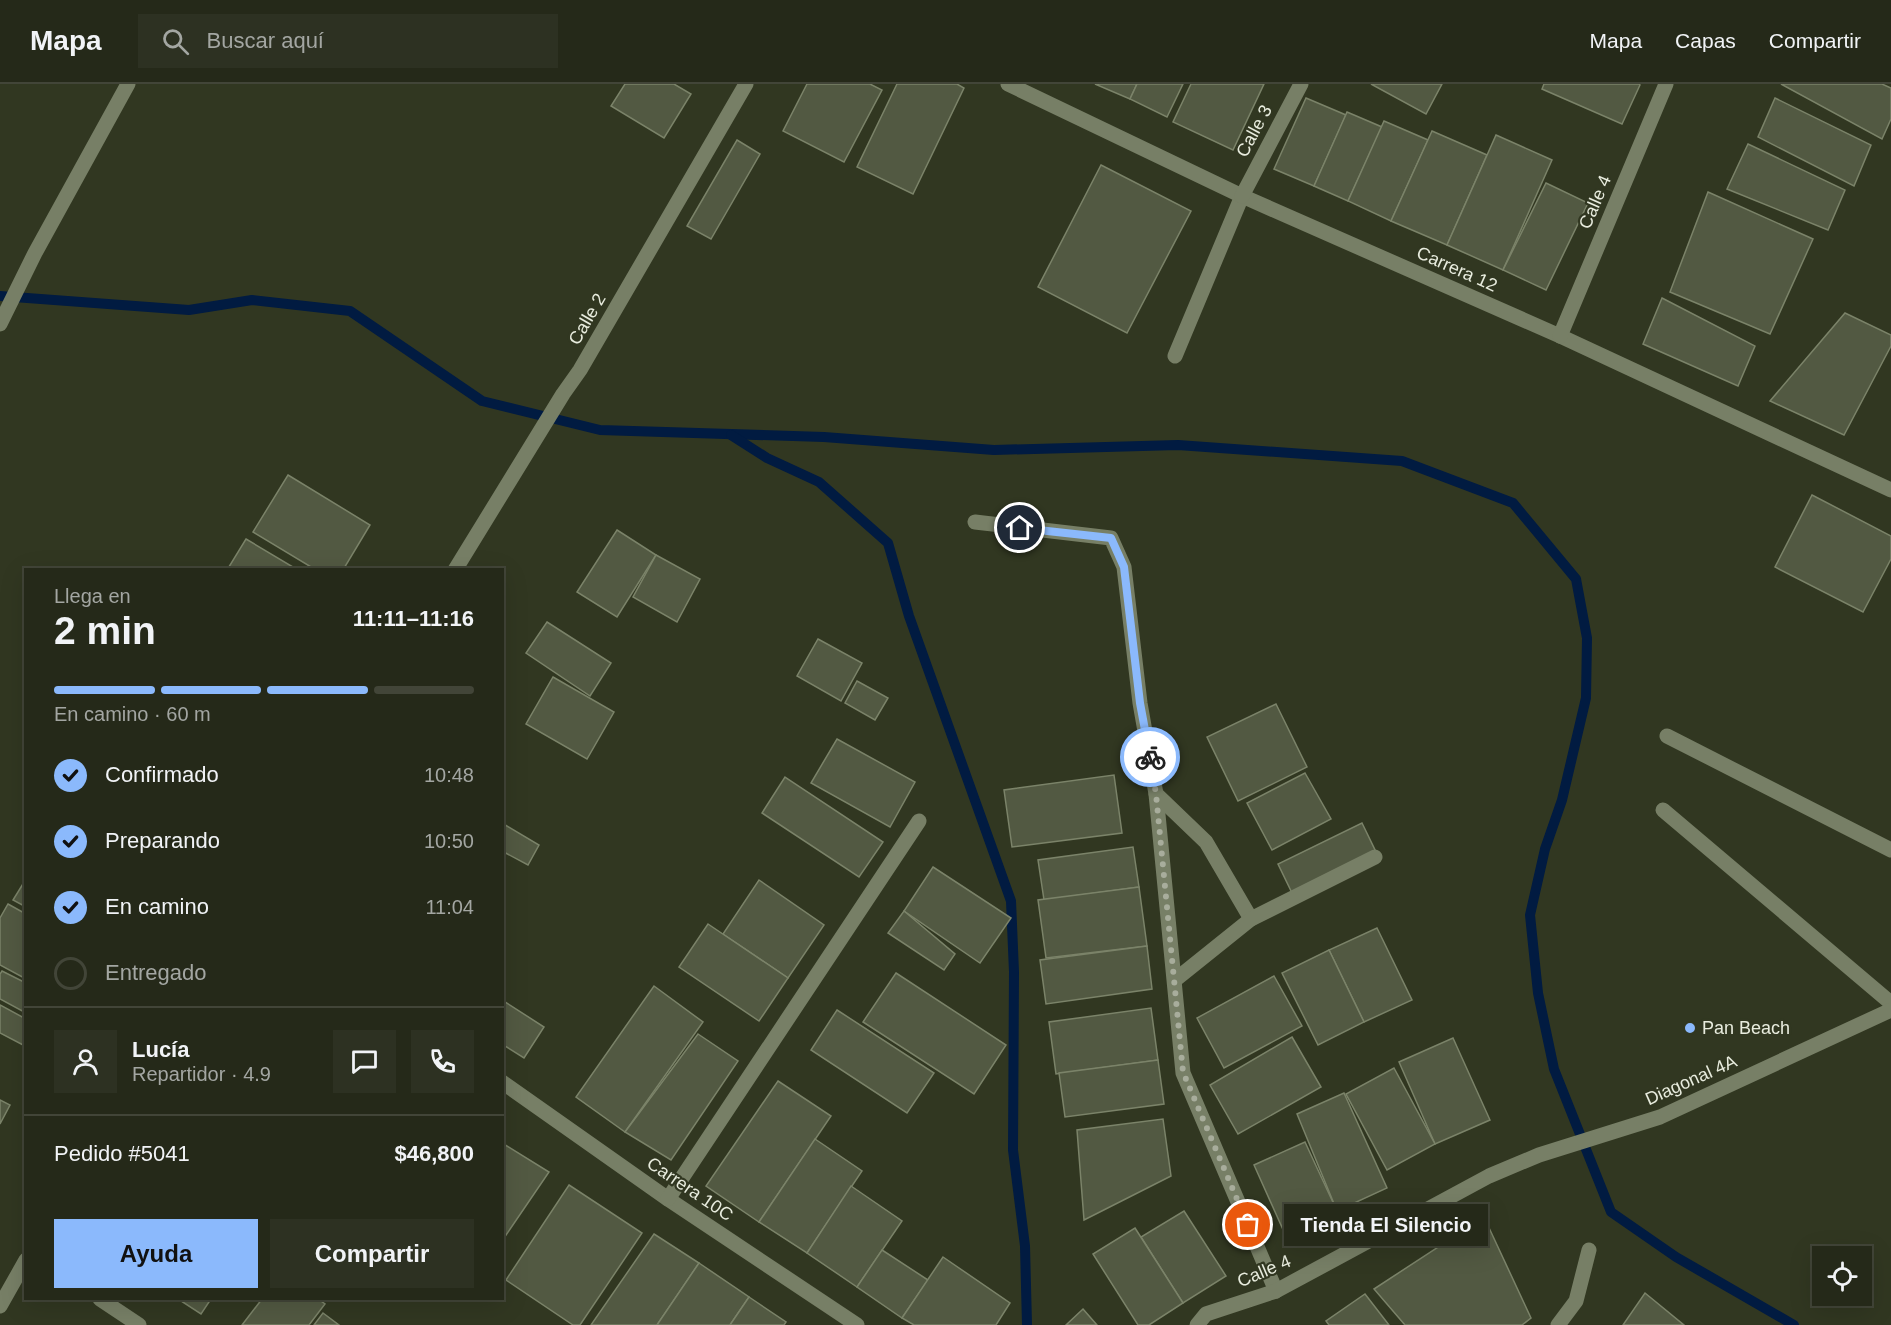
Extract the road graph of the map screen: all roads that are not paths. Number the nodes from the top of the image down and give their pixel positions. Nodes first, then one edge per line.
1 (128, 84) edge
2 (746, 84) edge
3 (1008, 84) edge
4 (1301, 84) edge
5 (1666, 84) edge
6 (1242, 196) junction
7 (0, 324) edge
8 (1560, 336) junction
9 (1174, 356) dead end
10 (1891, 490) edge
11 (975, 522) dead end
12 (456, 568) edge
13 (1667, 736) dead end
14 (1156, 794) junction
15 (1663, 810) dead end
16 (919, 821) dead end
17 (1891, 850) edge
18 (1376, 857) dead end
19 (1251, 919) junction
20 (1175, 980) junction
21 (1891, 1003) edge
22 (1891, 1010) edge
23 (504, 1083) edge
24 (1539, 1155) joint
25 (668, 1199) junction
26 (1589, 1250) dead end
27 (24, 1264) edge
28 (1276, 1291) junction
29 (102, 1300) edge
30 (0, 1306) edge
31 (1206, 1321) edge
32 (139, 1325) edge
33 (857, 1325) edge
34 (1558, 1325) edge

1 - 7 street
2 - 12 street, Calle 2
3 - 6 street, Carrera 12
4 - 6 street, Calle 3
5 - 8 street, Calle 4
6 - 8 street, Carrera 12
6 - 9 street, Calle 3
8 - 10 street, Carrera 12
11 - 14 street
13 - 17 street
14 - 19 street
14 - 20 street
15 - 21 street
16 - 25 street
18 - 19 street
19 - 20 street
20 - 28 street
22 - 24 street, Diagonal 4A
23 - 25 street, Carrera 10C
24 - 28 street, Calle 4
25 - 33 street, Carrera 10C
26 - 34 street
27 - 30 street
28 - 31 street, Calle 4
29 - 32 street

